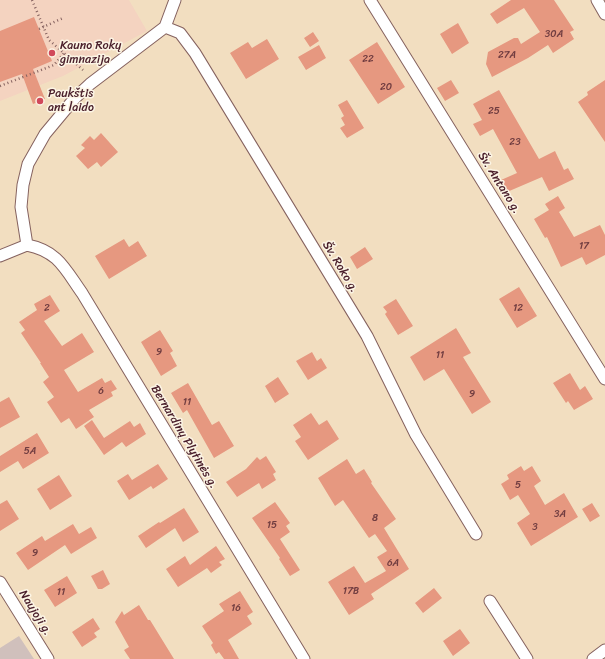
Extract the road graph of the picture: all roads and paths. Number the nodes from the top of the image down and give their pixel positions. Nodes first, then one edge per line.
1 (32, 0) edge
2 (175, 0) edge
3 (370, 0) edge
4 (597, 0) edge
5 (605, 14) edge
6 (64, 18) dead end
7 (43, 27) junction
8 (165, 27) junction
9 (39, 29) dead end
10 (64, 53) junction
11 (83, 70) dead end
12 (0, 86) edge
13 (28, 245) junction
14 (0, 256) edge
15 (605, 379) edge
16 (476, 534) dead end
17 (0, 582) edge
18 (490, 601) dead end
19 (605, 650) edge
20 (48, 659) edge
21 (304, 659) edge
22 (527, 659) edge
23 (593, 659) edge

1 - 7 path
2 - 8 street
3 - 15 street, Šv. Antano g.
4 - 5 street
6 - 7 path
7 - 9 path
7 - 10 path
8 - 13 street
8 - 16 street, Šv. Roko g.
10 - 11 path
10 - 12 path
13 - 14 street
13 - 21 street, Bernardinų Plytinės g.
17 - 20 street, Naujoji g.
18 - 22 street
19 - 23 street

